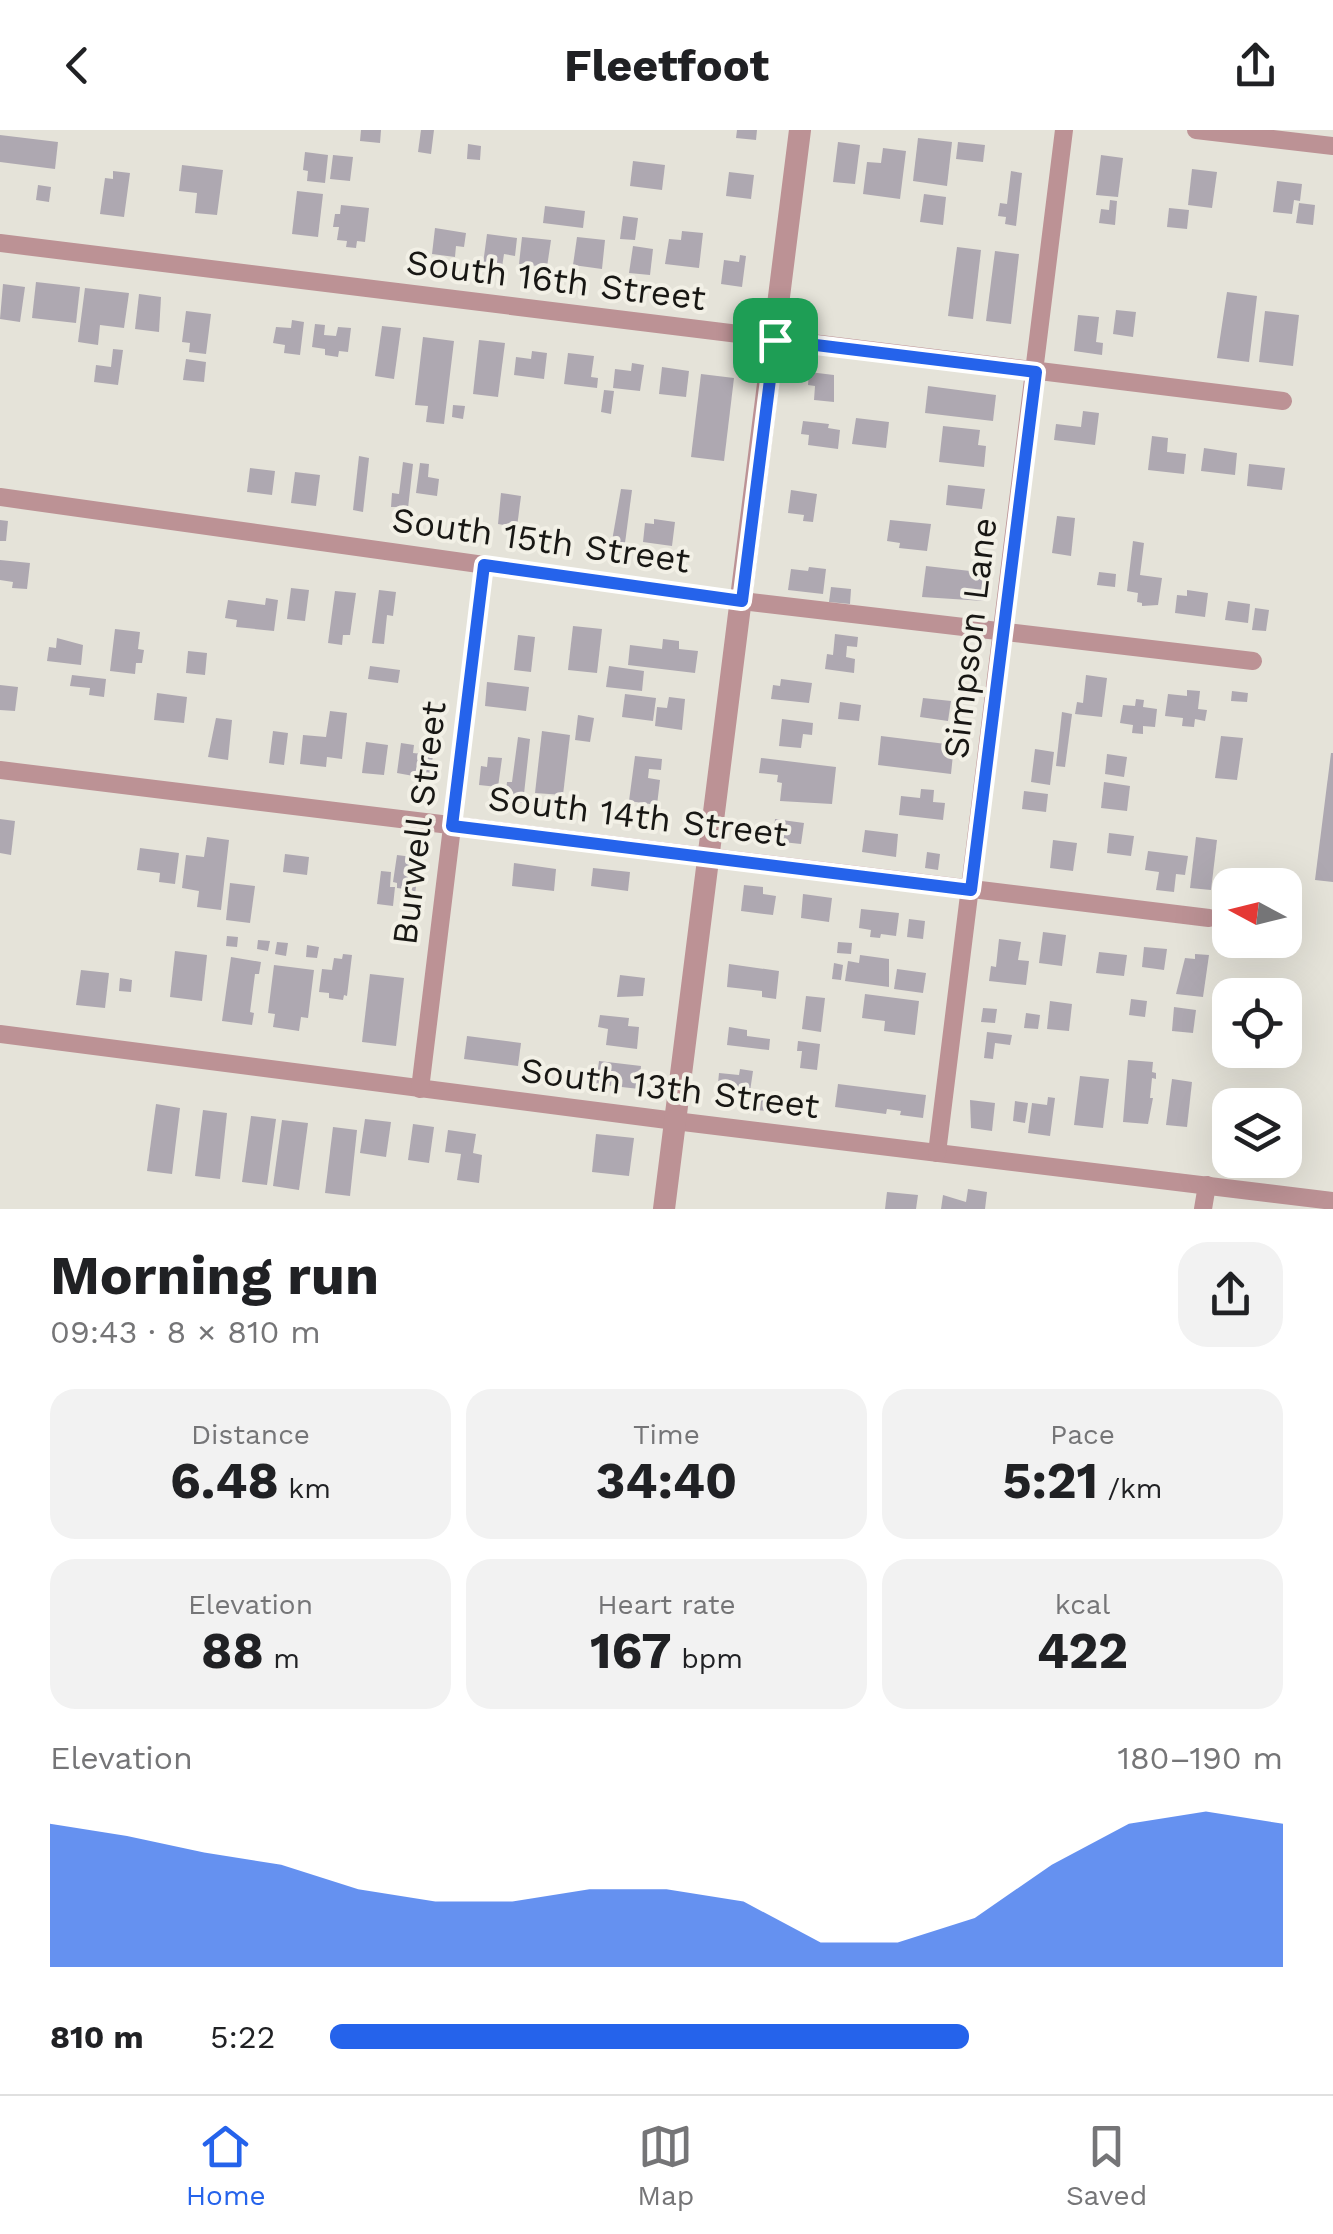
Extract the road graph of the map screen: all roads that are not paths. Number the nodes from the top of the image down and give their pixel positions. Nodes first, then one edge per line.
1 (800, 130) edge
2 (1064, 130) edge
3 (1196, 130) edge
4 (1333, 146) edge
5 (0, 243) edge
6 (775, 340) junction
7 (1036, 372) junction
8 (1283, 402) dead end
9 (0, 497) edge
10 (484, 565) junction
11 (742, 601) junction
12 (1003, 632) junction
13 (1253, 662) dead end
14 (0, 770) edge
15 (452, 826) junction
16 (710, 857) junction
17 (971, 890) junction
18 (1209, 918) dead end
19 (0, 1034) edge
20 (420, 1089) junction
21 (675, 1121) junction
22 (938, 1153) junction
23 (1206, 1185) junction
24 (1333, 1201) edge
25 (664, 1209) edge
26 (1204, 1209) edge

1 - 6 street
2 - 7 street, Simpson Lane
3 - 4 street
5 - 6 street, South 16th Street
6 - 7 street, South 16th Street
6 - 11 street
7 - 8 street, South 16th Street
7 - 12 street, Simpson Lane
9 - 10 street, South 15th Street
10 - 11 street, South 15th Street
10 - 15 street, Burwell Street
11 - 12 street, South 15th Street
11 - 16 street
12 - 13 street, South 15th Street
12 - 17 street, Simpson Lane
14 - 15 street, South 14th Street
15 - 16 street, South 14th Street
15 - 20 street, Burwell Street
16 - 17 street, South 14th Street
16 - 21 street
17 - 18 street, South 14th Street
17 - 22 street, Simpson Lane
19 - 20 street, South 13th Street
20 - 21 street, South 13th Street
21 - 22 street, South 13th Street
21 - 25 street
22 - 23 street, South 13th Street
23 - 24 street, South 13th Street
23 - 26 street

